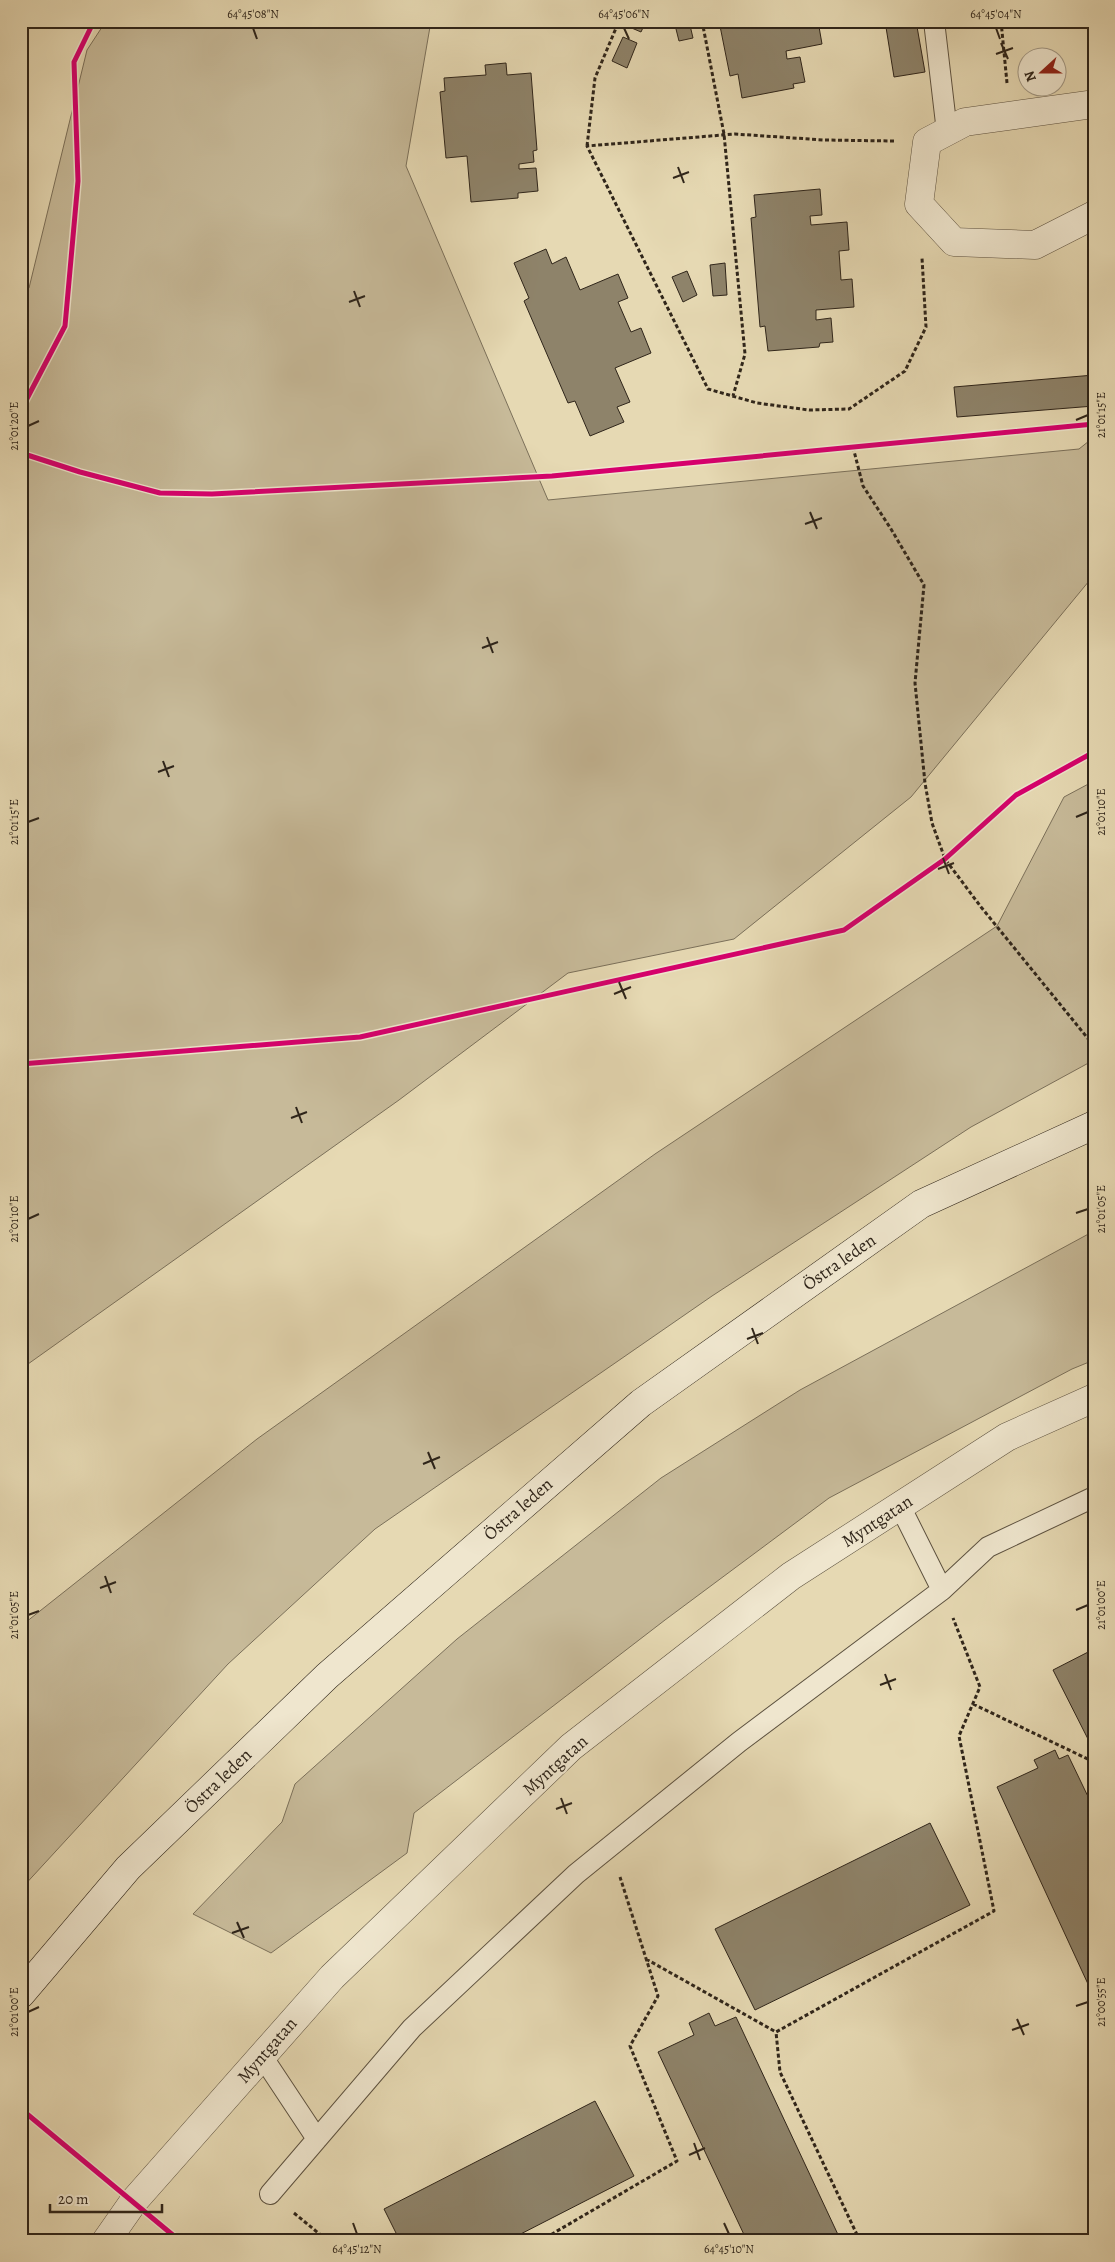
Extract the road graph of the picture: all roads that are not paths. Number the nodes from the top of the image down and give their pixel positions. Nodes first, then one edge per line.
1 (934, 21) edge
2 (1094, 104) edge
3 (937, 137) junction
4 (1094, 215) edge
5 (1094, 1125) edge
6 (1094, 1398) edge
7 (1094, 1497) edge
8 (900, 1506) junction
9 (942, 1590) junction
10 (21, 1994) edge
11 (262, 2056) junction
12 (317, 2139) junction
13 (270, 2194) road end
14 (106, 2241) edge

1 - 3 lane
2 - 3 street
3 - 4 street
5 - 10 street, Östra leden
6 - 8 street, Myntgatan
7 - 9 lane
8 - 9 lane
8 - 11 street, Myntgatan
9 - 12 lane
11 - 12 lane
11 - 14 street, Myntgatan
12 - 13 lane

